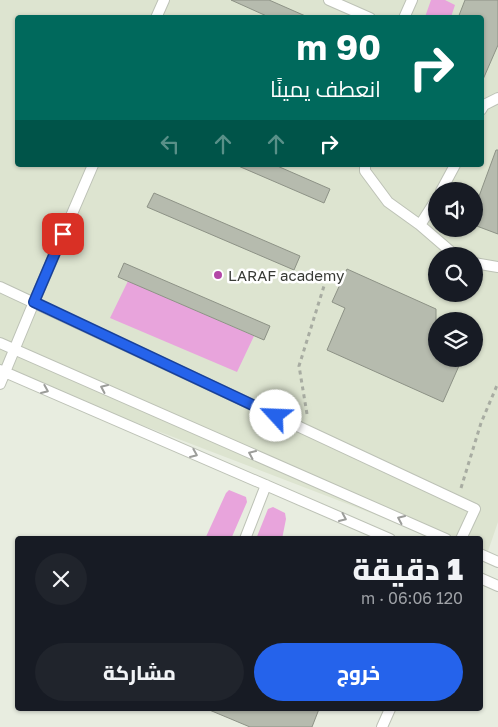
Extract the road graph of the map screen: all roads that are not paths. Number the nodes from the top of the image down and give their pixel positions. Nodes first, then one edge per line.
1 (164, 0) edge
2 (329, 0) edge
3 (412, 0) edge
4 (157, 15) edge
5 (363, 15) edge
6 (405, 15) edge
7 (498, 98) edge
8 (484, 105) edge
9 (92, 167) edge
10 (365, 167) edge
11 (454, 167) edge
12 (446, 182) edge
13 (428, 212) edge
14 (420, 225) junction
15 (446, 247) edge
16 (483, 264) edge
17 (498, 267) edge
18 (0, 287) edge
19 (34, 302) junction
20 (0, 343) edge
21 (14, 349) junction
22 (3, 371) edge
23 (0, 384) edge
24 (266, 485) junction
25 (246, 536) edge
26 (383, 536) edge
27 (439, 536) edge
28 (462, 536) edge
29 (483, 555) edge
30 (498, 562) edge
31 (483, 579) edge
32 (498, 586) edge
33 (389, 711) edge
34 (382, 727) edge

1 - 4 lane
2 - 5 lane
3 - 6 lane
7 - 8 lane
9 - 19 lane
10 - 14 lane
11 - 12 lane
13 - 14 lane
14 - 15 lane
16 - 17 lane
18 - 19 lane
19 - 21 lane
19 - 28 lane
20 - 21 lane
21 - 22 lane
27 -> 21 lane
22 - 23 lane
22 -> 24 lane
24 - 25 lane
24 -> 26 lane
29 - 30 lane
31 - 32 lane
33 - 34 lane

